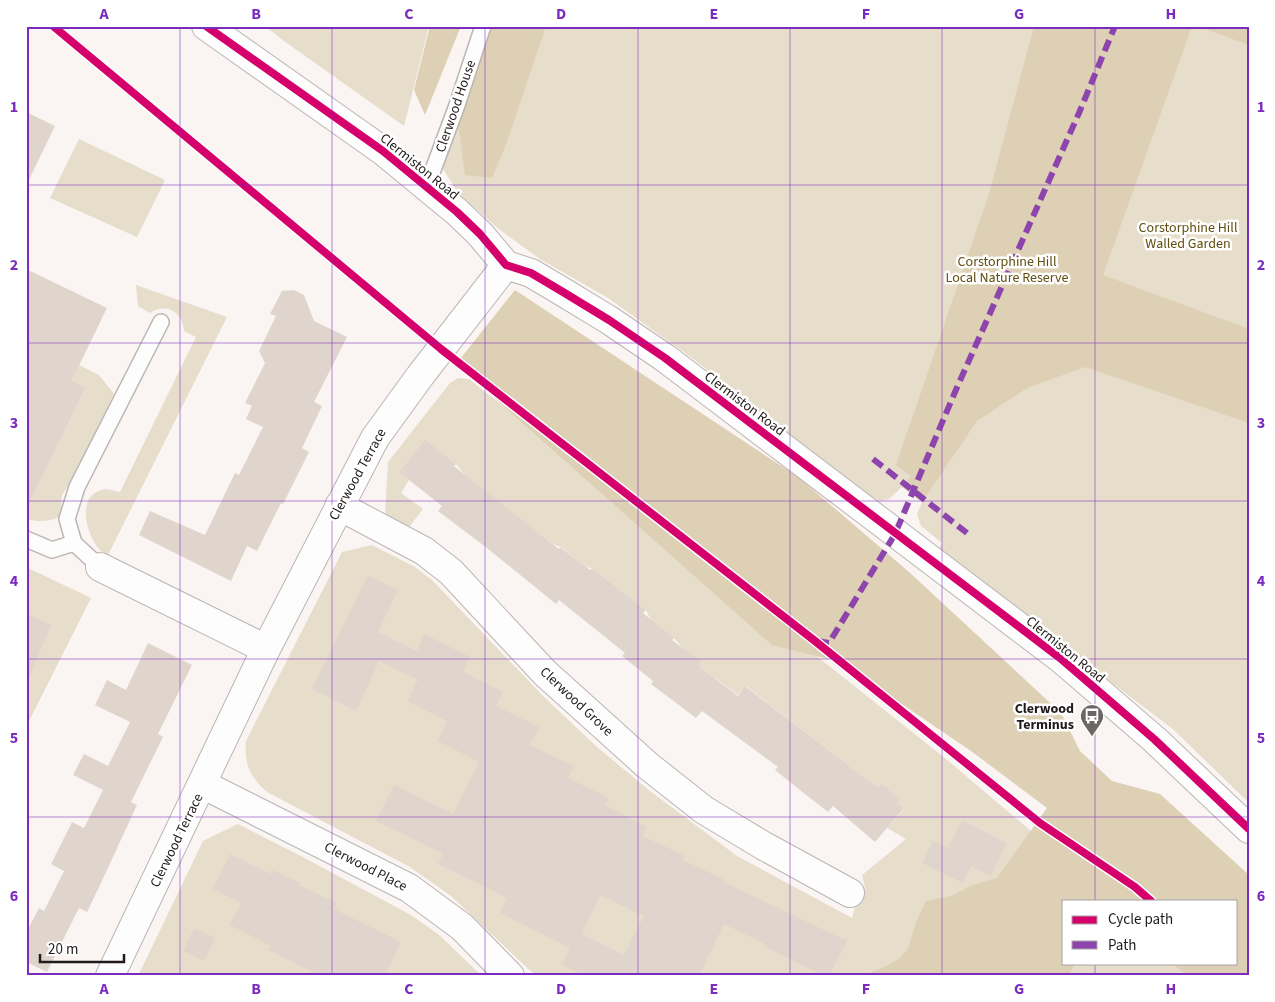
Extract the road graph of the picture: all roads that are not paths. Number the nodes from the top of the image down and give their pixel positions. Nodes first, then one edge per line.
1 (206, 26) edge
2 (482, 26) edge
3 (427, 186) junction
4 (506, 265) junction
5 (161, 322) dead end
6 (338, 506) junction
7 (26, 539) edge
8 (74, 543) junction
9 (100, 567) joint
10 (266, 649) junction
11 (202, 784) junction
12 (1249, 829) edge
13 (838, 881) dead end
14 (110, 976) edge
15 (510, 976) edge

1 - 3 street, Clermiston Road
2 - 3 lane, Clerwood House
3 - 4 street, Clermiston Road
4 - 6 street, Clerwood Terrace
4 - 12 street, Clermiston Road
5 - 8 lane
6 - 10 street, Clerwood Terrace
6 - 13 street, Clerwood Grove
7 - 8 lane
8 - 9 lane
9 - 10 street
10 - 11 street, Clerwood Terrace
11 - 14 street, Clerwood Terrace
11 - 15 street, Clerwood Place

